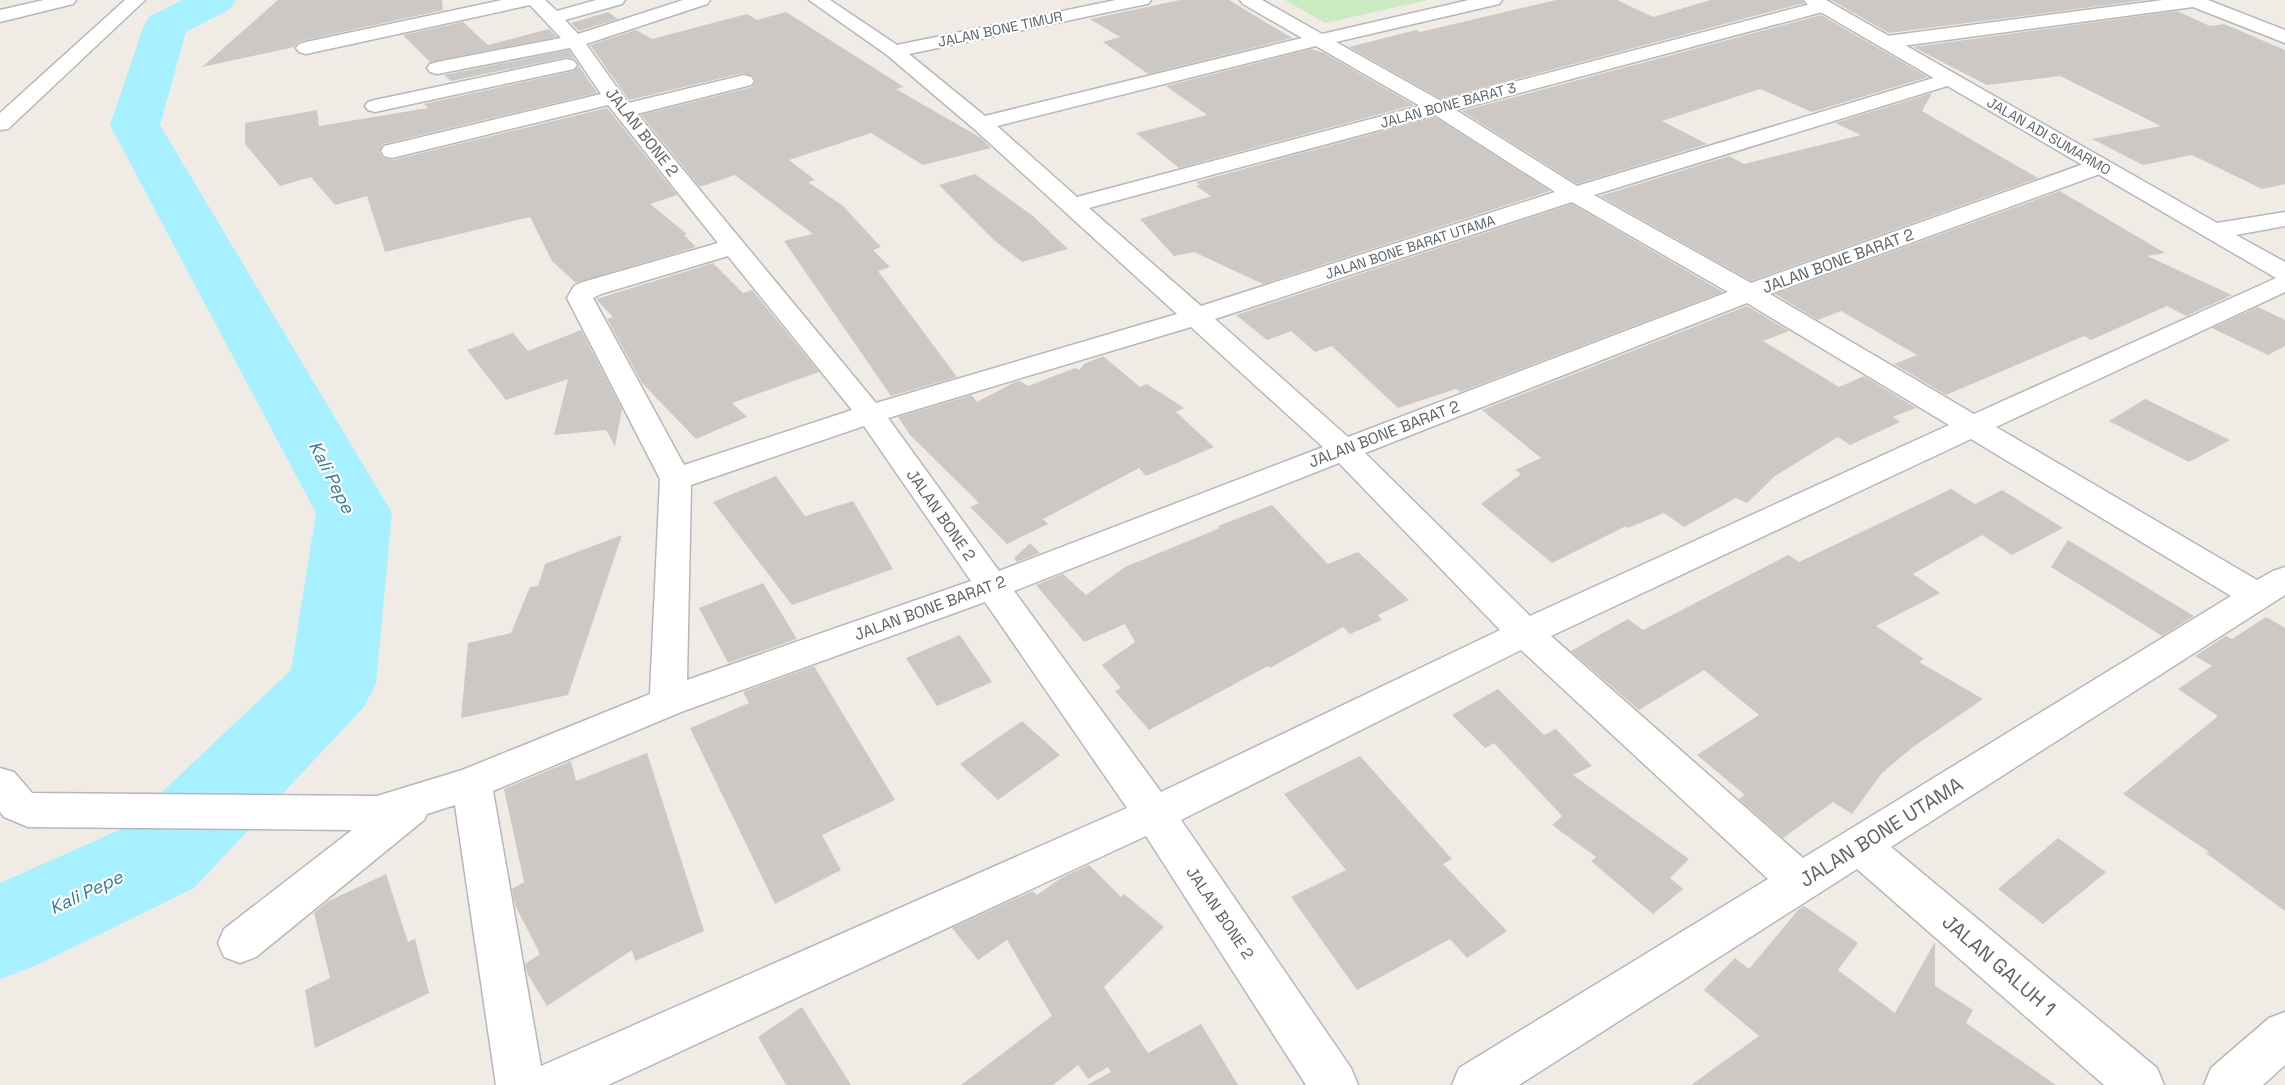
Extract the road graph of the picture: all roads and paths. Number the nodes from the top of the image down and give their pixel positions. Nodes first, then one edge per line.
1 (68, 0) edge
2 (136, 0) edge
3 (527, 0) edge
4 (616, 0) edge
5 (701, 0) edge
6 (818, 0) edge
7 (1143, 0) edge
8 (1249, 0) edge
9 (1493, 0) edge
10 (2194, 1) edge
11 (1819, 3) edge
12 (0, 16) edge
13 (563, 30) edge
14 (2283, 36) edge
15 (1319, 40) junction
16 (1887, 42) junction
17 (306, 48) dead end
18 (894, 51) junction
19 (437, 68) dead end
20 (1950, 79) junction
21 (744, 81) dead end
22 (618, 104) junction
23 (375, 106) dead end
24 (1438, 108) junction
25 (981, 123) junction
26 (0, 124) edge
27 (392, 151) dead end
28 (2100, 166) junction
29 (1574, 194) junction
30 (1072, 205) junction
31 (2285, 219) edge
32 (2214, 231) junction
33 (734, 246) junction
34 (2285, 273) edge
35 (2285, 282) edge
36 (1749, 293) junction
37 (1195, 317) junction
38 (870, 414) junction
39 (1973, 425) junction
40 (1344, 450) junction
41 (676, 479) junction
42 (991, 587) junction
43 (2271, 587) edge
44 (1525, 633) junction
45 (668, 702) junction
46 (472, 783) junction
47 (14, 797) edge
48 (421, 799) junction
49 (1154, 814) junction
50 (1859, 845) junction
51 (1800, 882) junction
52 (240, 943) dead end
53 (2285, 1034) edge
54 (520, 1085) edge
55 (554, 1085) edge
56 (1334, 1085) edge
57 (1476, 1085) edge
58 (2140, 1085) edge
59 (2228, 1085) edge

1 - 12 street
2 - 26 street
3 - 17 street
4 - 13 street
5 - 13 street
6 - 18 street
7 - 18 street, JALAN BONE TIMUR
8 - 15 street
9 - 15 street
10 - 14 street
10 - 16 street
11 - 16 street, JALAN ADI SUMARMO
11 - 24 street, JALAN BONE BARAT 3
13 - 19 street
13 - 22 street, JALAN BONE 2
13 - 23 street
15 - 24 street
15 - 25 street
16 - 20 street, JALAN ADI SUMARMO
18 - 25 street
20 - 28 street, JALAN ADI SUMARMO
20 - 29 street, JALAN BONE BARAT UTAMA
21 - 22 street
22 - 27 street
22 - 33 street, JALAN BONE 2
24 - 29 street
24 - 30 street, JALAN BONE BARAT 3
25 - 30 street
28 - 32 street, JALAN ADI SUMARMO
28 - 36 street, JALAN BONE BARAT 2
29 - 36 street
29 - 37 street, JALAN BONE BARAT UTAMA
30 - 37 street
31 - 32 street
32 - 34 street, JALAN ADI SUMARMO
33 - 38 street, JALAN BONE 2
33 - 41 street
35 - 39 street
36 - 39 street
36 - 40 street, JALAN BONE BARAT 2
37 - 38 street, JALAN BONE BARAT UTAMA
37 - 40 street
38 - 41 street, JALAN BONE BARAT UTAMA
38 - 42 street, JALAN BONE 2
39 - 43 street
39 - 44 street
40 - 42 street, JALAN BONE BARAT 2
40 - 44 street
41 - 45 street
42 - 45 street, JALAN BONE BARAT 2
42 - 49 street, JALAN BONE 2
43 - 50 street, JALAN BONE UTAMA
44 - 49 street
44 - 51 street
45 - 46 street, JALAN BONE BARAT 2
46 - 48 street, JALAN BONE BARAT 2
46 - 54 street
47 - 48 street, JALAN BONE BARAT 2
48 - 52 street
49 - 55 street
49 - 56 street, JALAN BONE 2
50 - 51 street, JALAN BONE UTAMA
50 - 58 street, JALAN GALUH 1
51 - 57 street, JALAN BONE UTAMA
53 - 59 street

